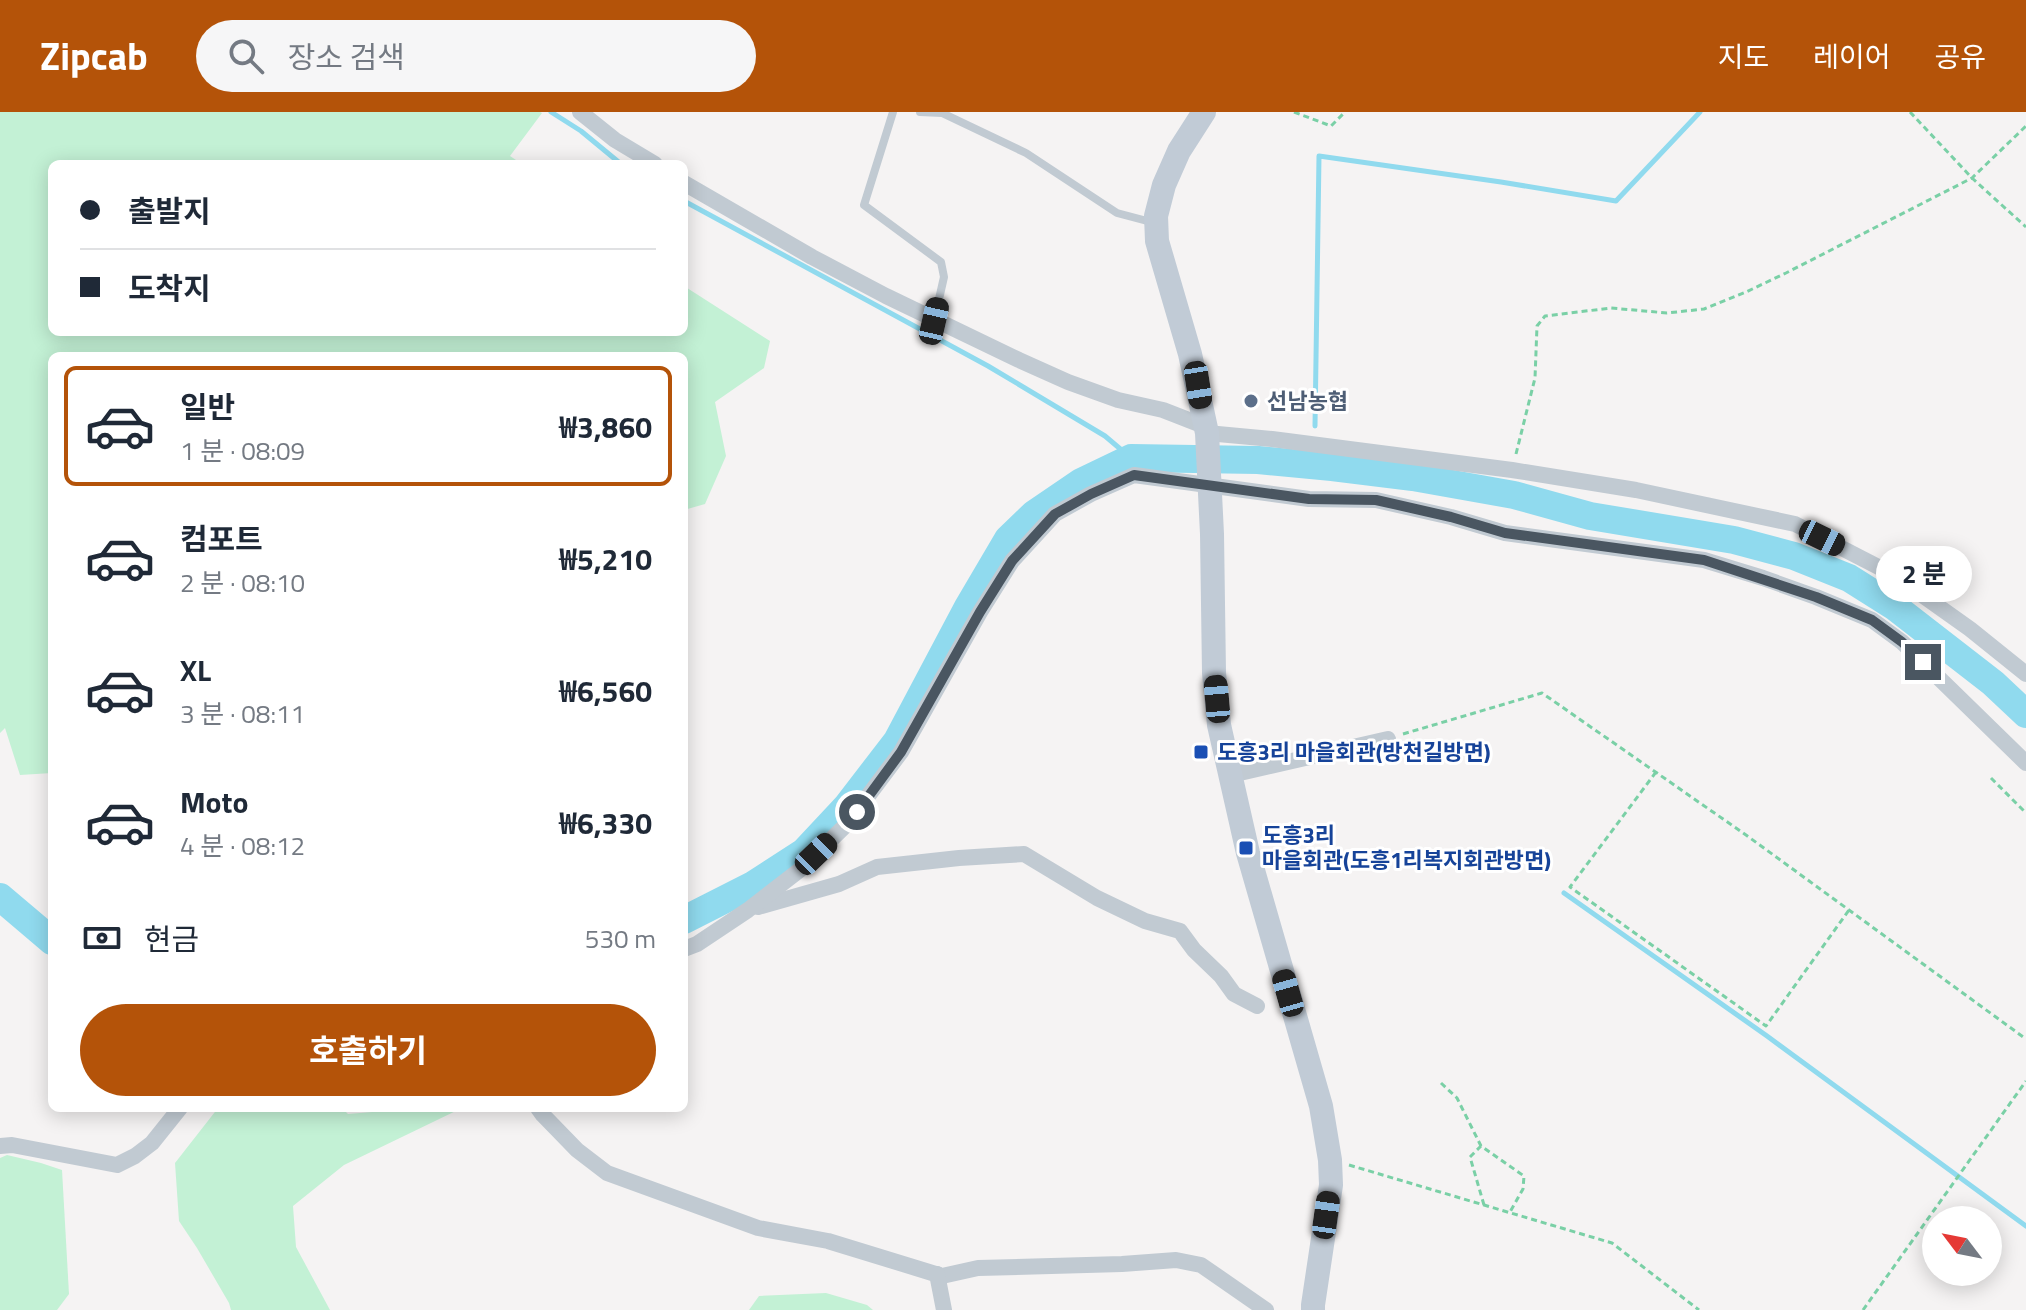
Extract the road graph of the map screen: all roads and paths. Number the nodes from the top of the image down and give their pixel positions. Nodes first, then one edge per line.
1 (580, 112) edge
2 (893, 112) edge
3 (920, 112) edge
4 (1294, 112) edge
5 (1345, 112) edge
6 (1910, 112) edge
7 (1198, 114) edge
8 (2026, 126) edge
9 (648, 160) edge
10 (1972, 178) junction
11 (688, 185) edge
12 (1156, 222) junction
13 (2026, 227) edge
14 (934, 321) junction
15 (1206, 434) junction
16 (1512, 470) junction
17 (1210, 480) junction
18 (2026, 674) edge
19 (1388, 739) joint
20 (2026, 763) edge
21 (1656, 772) junction
22 (1231, 775) junction
23 (1991, 778) dead end
24 (2026, 813) edge
25 (748, 910) junction
26 (1849, 910) junction
27 (688, 947) edge
28 (1257, 1006) dead end
29 (2026, 1039) edge
30 (2026, 1081) edge
31 (1441, 1083) dead end
32 (177, 1112) edge
33 (541, 1112) edge
34 (0, 1146) edge
35 (1481, 1146) junction
36 (1330, 1160) junction
37 (1484, 1205) junction
38 (1509, 1213) junction
39 (937, 1274) junction
40 (944, 1310) edge
41 (1266, 1310) edge
42 (1313, 1310) edge
43 (1699, 1310) edge
44 (1863, 1310) edge

1 - 9 street
2 - 14 lane
3 - 12 lane
4 - 5 path
6 - 10 path
7 - 12 street
8 - 10 path
10 - 13 path
10 - 16 path
11 - 14 street
12 - 15 street
14 - 15 street
15 - 16 street
15 - 17 street
16 - 18 street
17 - 20 street
17 - 22 street
17 - 25 street
19 - 21 path
19 - 22 street
21 - 26 path
21 - 26 path
22 - 36 street
23 - 24 path
25 - 27 street
25 - 28 street
26 - 29 path
30 - 44 path
31 - 35 path
32 - 34 street
33 - 39 street
35 - 37 path
35 - 38 path
36 - 37 path
36 - 42 street
37 - 38 path
38 - 43 path
39 - 40 street
39 - 41 street

